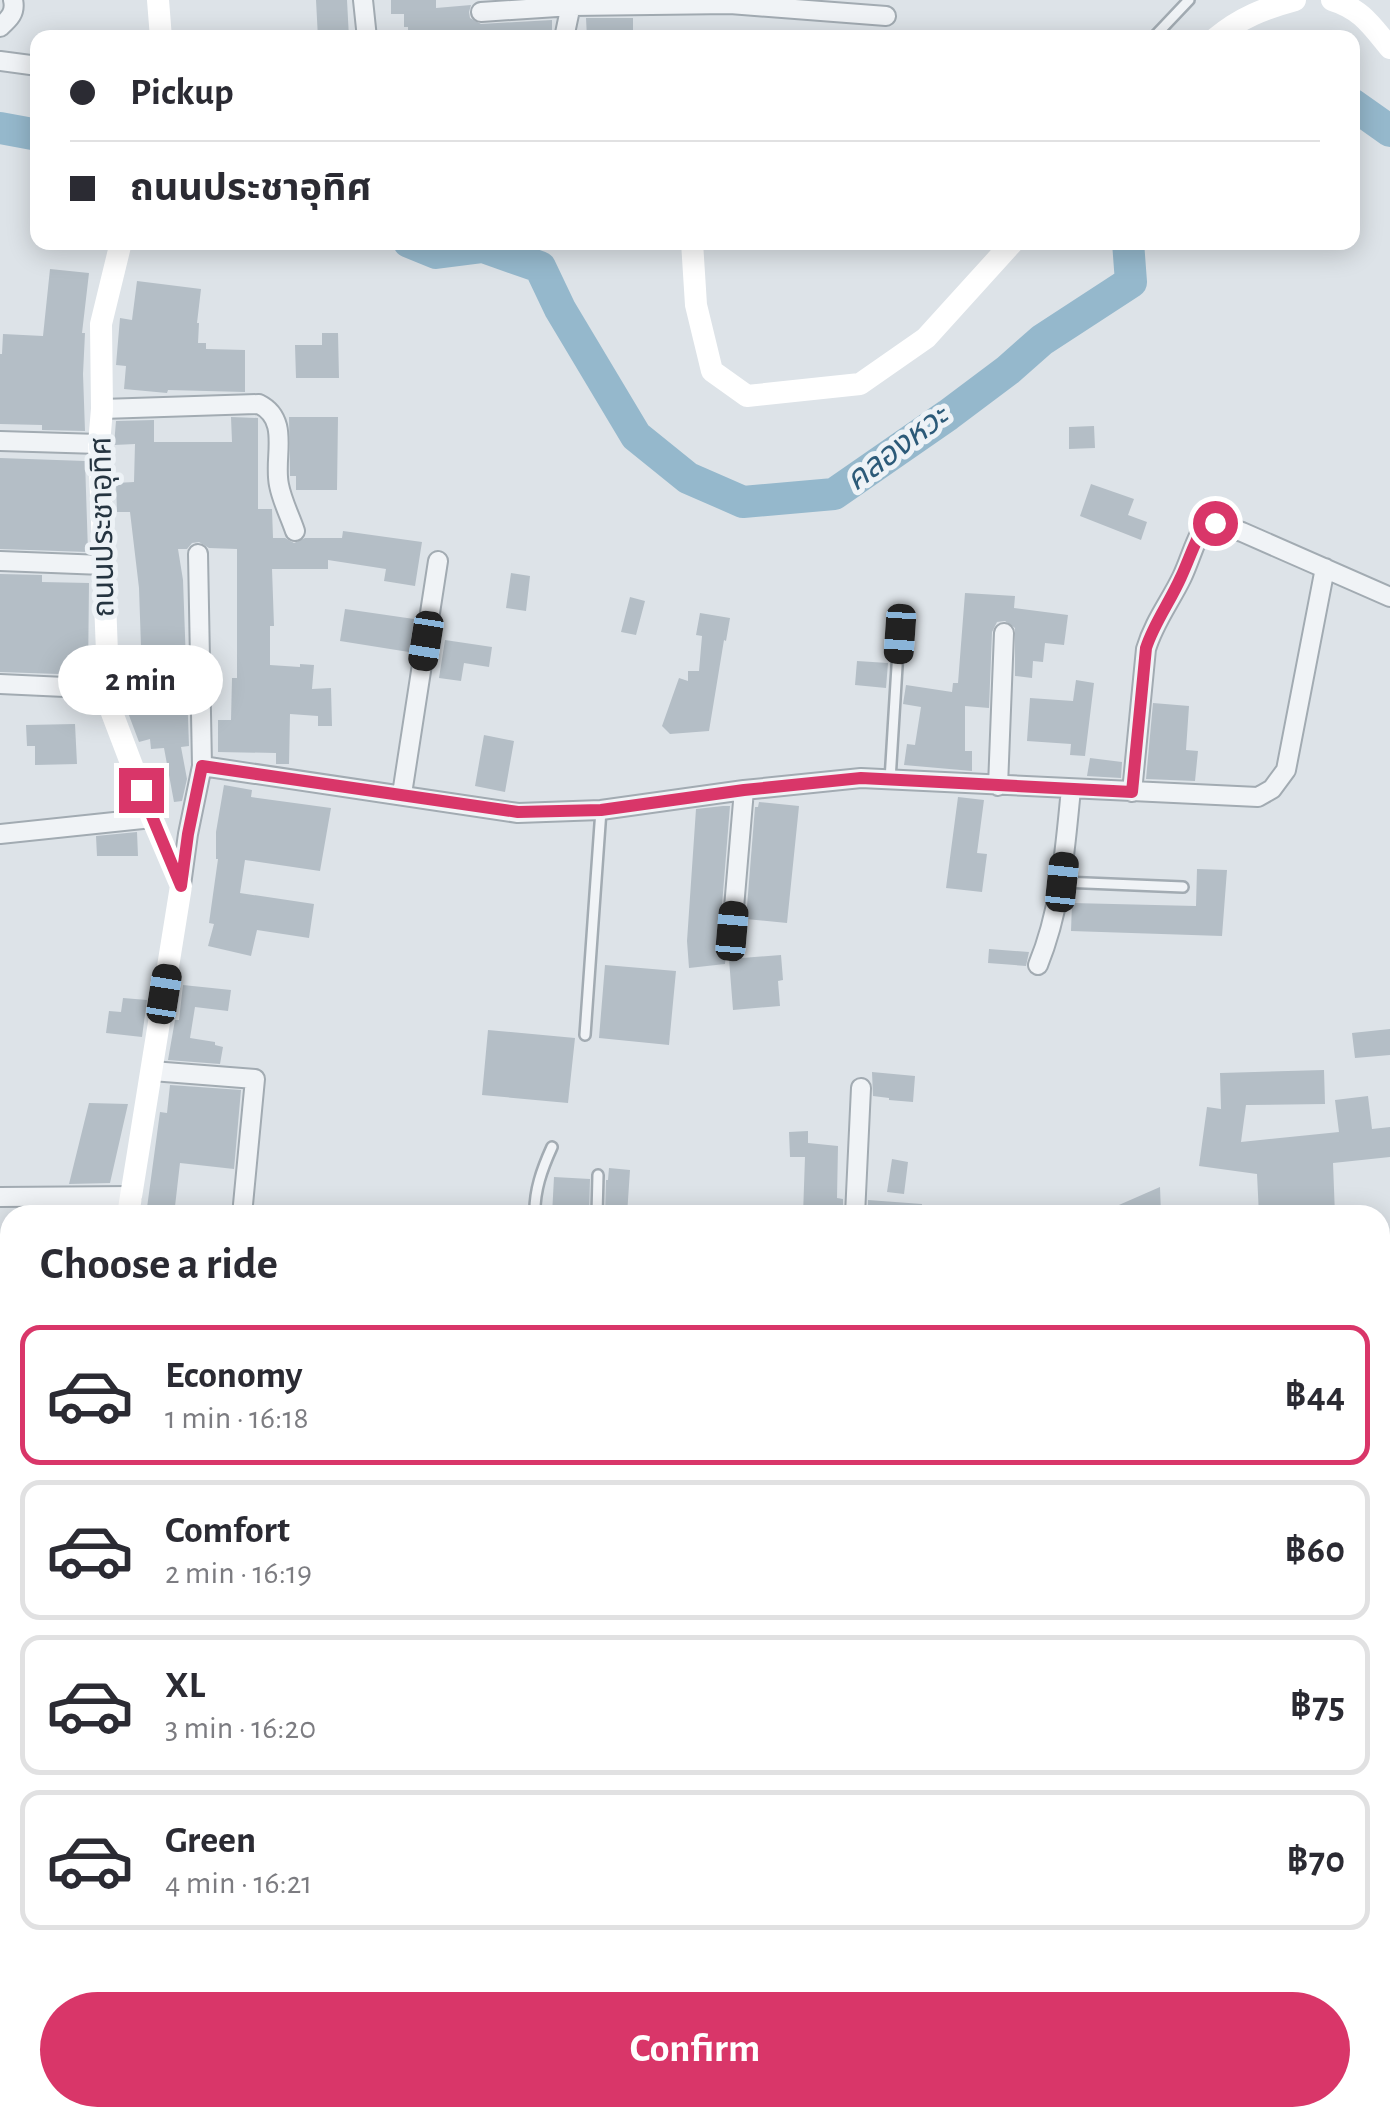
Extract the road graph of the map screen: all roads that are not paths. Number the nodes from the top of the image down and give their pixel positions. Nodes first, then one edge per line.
1 (12, 0) edge
2 (158, 0) edge
3 (364, 0) edge
4 (1189, 0) edge
5 (1295, 0) edge
6 (1332, 0) edge
7 (572, 3) edge
8 (481, 12) dead end
9 (886, 16) dead end
10 (0, 27) edge
11 (160, 30) edge
12 (366, 30) edge
13 (566, 30) edge
14 (1161, 30) edge
15 (1226, 30) edge
16 (1390, 48) edge
17 (0, 62) edge
18 (30, 65) edge
19 (119, 250) edge
20 (693, 250) edge
21 (1006, 250) edge
22 (102, 409) junction
23 (0, 441) edge
24 (100, 444) junction
25 (296, 531) dead end
26 (198, 554) dead end
27 (0, 561) edge
28 (438, 561) dead end
29 (102, 566) junction
30 (1325, 568) junction
31 (1390, 597) edge
32 (1004, 633) dead end
33 (900, 634) dead end
34 (0, 684) edge
35 (108, 689) junction
36 (202, 766) junction
37 (890, 780) junction
38 (998, 786) junction
39 (1072, 789) junction
40 (744, 790) junction
41 (1132, 792) junction
42 (402, 794) junction
43 (601, 810) junction
44 (152, 818) junction
45 (0, 834) edge
46 (1062, 882) junction
47 (181, 886) junction
48 (1183, 887) dead end
49 (731, 943) dead end
50 (1038, 965) dead end
51 (584, 1034) dead end
52 (152, 1071) junction
53 (860, 1088) dead end
54 (552, 1147) dead end
55 (598, 1175) dead end
56 (0, 1197) edge
57 (116, 1205) edge
58 (130, 1205) edge
59 (243, 1205) edge
60 (534, 1205) edge
61 (597, 1205) edge
62 (855, 1205) edge

1 - 10 street
2 - 11 street
3 - 12 street
4 - 14 lane
5 - 15 street
6 - 16 street
7 - 8 street
7 - 9 street
7 - 13 street
17 - 18 street
19 - 22 street, ถนนประชาอุทิศ
20 - 21 street
22 - 24 street, ถนนประชาอุทิศ
22 - 25 street
23 - 24 street
24 - 29 street, ถนนประชาอุทิศ
26 - 36 street
27 - 29 street
28 - 42 street
29 - 35 street, ถนนประชาอุทิศ
30 - 31 street
30 - 41 street
30 - 41 street
32 - 38 street
33 - 37 lane
34 - 35 street
35 - 44 street, ถนนประชาอุทิศ
36 - 42 street
36 - 47 street
37 - 38 street
37 - 40 street
38 - 39 street
39 - 41 street
39 - 46 street
40 - 43 street
40 - 49 street
42 - 43 street
43 - 51 lane
44 - 45 street
44 - 47 street, ถนนประชาอุทิศ
46 - 48 lane
46 - 50 street
47 - 52 street
52 - 58 street
52 - 59 street
53 - 62 street
54 - 60 lane
55 - 61 lane
56 - 57 street

